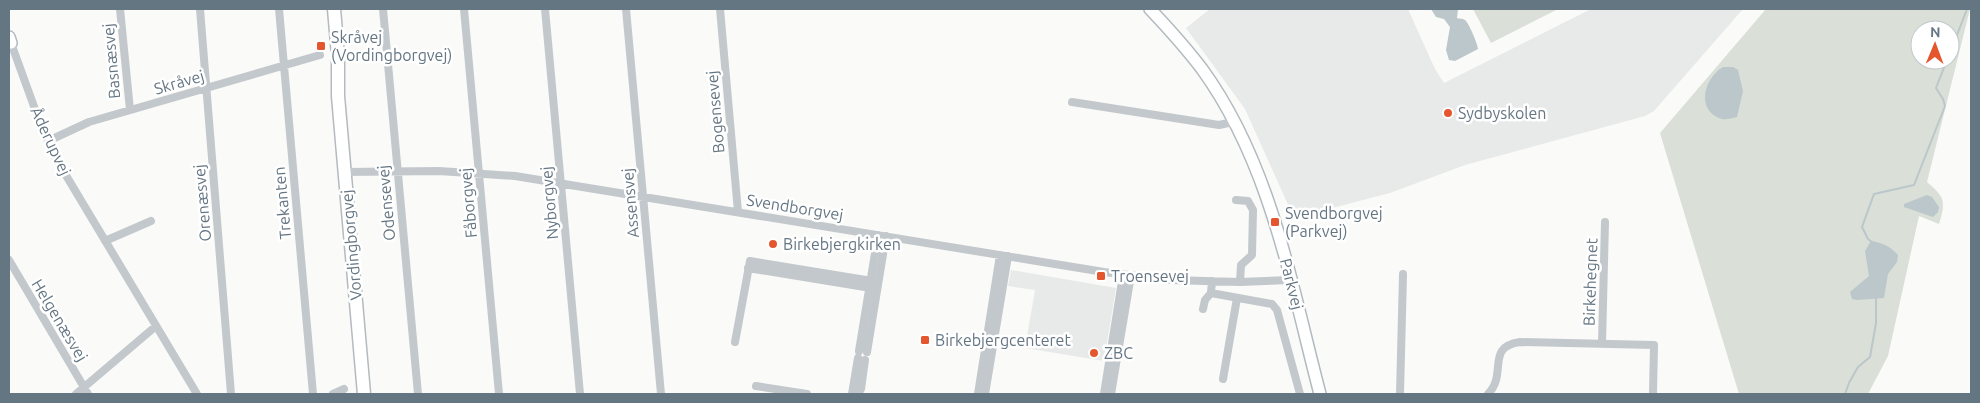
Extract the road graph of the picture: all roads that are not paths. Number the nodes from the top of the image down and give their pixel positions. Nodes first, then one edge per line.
1 (120, 9) edge
2 (200, 9) edge
3 (278, 9) edge
4 (325, 9) edge
5 (334, 9) edge
6 (383, 9) edge
7 (464, 9) edge
8 (545, 9) edge
9 (626, 9) edge
10 (720, 9) edge
11 (1150, 9) edge
12 (11, 47) edge
13 (320, 55) dead end
14 (283, 66) junction
15 (206, 88) junction
16 (338, 96) junction
17 (1072, 102) dead end
18 (130, 110) junction
19 (1233, 122) junction
20 (48, 141) junction
21 (397, 170) junction
22 (345, 172) junction
23 (479, 174) junction
24 (561, 183) junction
25 (643, 196) junction
26 (1236, 200) dead end
27 (738, 212) junction
28 (151, 221) dead end
29 (1605, 222) dead end
30 (882, 236) junction
31 (105, 241) junction
32 (1004, 256) junction
33 (9, 260) edge
34 (1403, 274) dead end
35 (1127, 275) junction
36 (1290, 280) junction
37 (1212, 281) junction
38 (1240, 282) junction
39 (874, 285) junction
40 (1211, 293) junction
41 (1237, 298) junction
42 (1203, 309) dead end
43 (156, 326) junction
44 (735, 342) dead end
45 (1602, 344) junction
46 (862, 355) junction
47 (1224, 379) dead end
48 (756, 386) dead end
49 (344, 390) dead end
50 (86, 391) edge
51 (76, 394) edge
52 (197, 394) edge
53 (231, 394) edge
54 (313, 394) edge
55 (333, 394) edge
56 (364, 394) edge
57 (418, 394) edge
58 (499, 394) edge
59 (580, 394) edge
60 (661, 394) edge
61 (807, 394) edge
62 (852, 394) edge
63 (858, 394) edge
64 (978, 394) edge
65 (985, 394) edge
66 (1104, 394) edge
67 (1111, 394) edge
68 (1300, 394) edge
69 (1320, 394) edge
70 (1400, 394) edge
71 (1488, 394) edge
72 (1653, 394) edge

1 - 18 street, Basnæsvej
2 - 15 street, Orenæsvej
3 - 14 street, Trekanten
4 - 16 main road, Vordingborgvej
5 - 16 main road, Vordingborgvej
6 - 21 street, Odensevej
7 - 23 street, Fåborgvej
8 - 24 street, Nyborgvej
9 - 25 street, Assensvej
10 - 27 street, Bogensevej
11 - 19 street, Parkvej
12 - 20 street, Åderupvej
13 - 14 street, Skråvej
14 - 15 street, Skråvej
14 - 54 street, Trekanten
15 - 18 street, Skråvej
15 - 53 street, Orenæsvej
16 - 22 main road, Vordingborgvej
17 - 19 street
18 - 20 street, Skråvej
19 - 36 street, Parkvej
20 - 31 street, Åderupvej
21 - 22 street, Svendborgvej
21 - 23 street, Svendborgvej
21 - 57 street, Odensevej
22 - 56 main road, Vordingborgvej
23 - 24 street, Svendborgvej
23 - 58 street, Fåborgvej
24 - 25 street, Svendborgvej
24 - 59 street, Nyborgvej
25 - 27 street, Svendborgvej
25 - 60 street, Assensvej
26 - 38 street
27 - 30 street, Svendborgvej
28 - 31 street
29 - 45 street, Birkehegnet
30 - 32 street, Svendborgvej
30 - 39 street
31 - 43 street, Åderupvej
32 - 35 street, Svendborgvej
32 - 64 street
32 - 65 street
33 - 50 street, Helgenæsvej
34 - 70 street
35 - 37 street, Svendborgvej
35 - 66 street
35 - 67 street
36 - 38 street, Svendborgvej
36 - 69 street, Parkvej
37 - 38 street, Svendborgvej
37 - 40 street
39 - 44 street
39 - 46 street
40 - 41 street
40 - 42 street
41 - 47 street
41 - 68 street
43 - 50 street
43 - 52 street, Åderupvej
45 - 71 street, Birkehegnet
45 - 72 street, Birkehegnet
46 - 62 street
46 - 63 street
48 - 61 street
49 - 55 street
50 - 51 street

